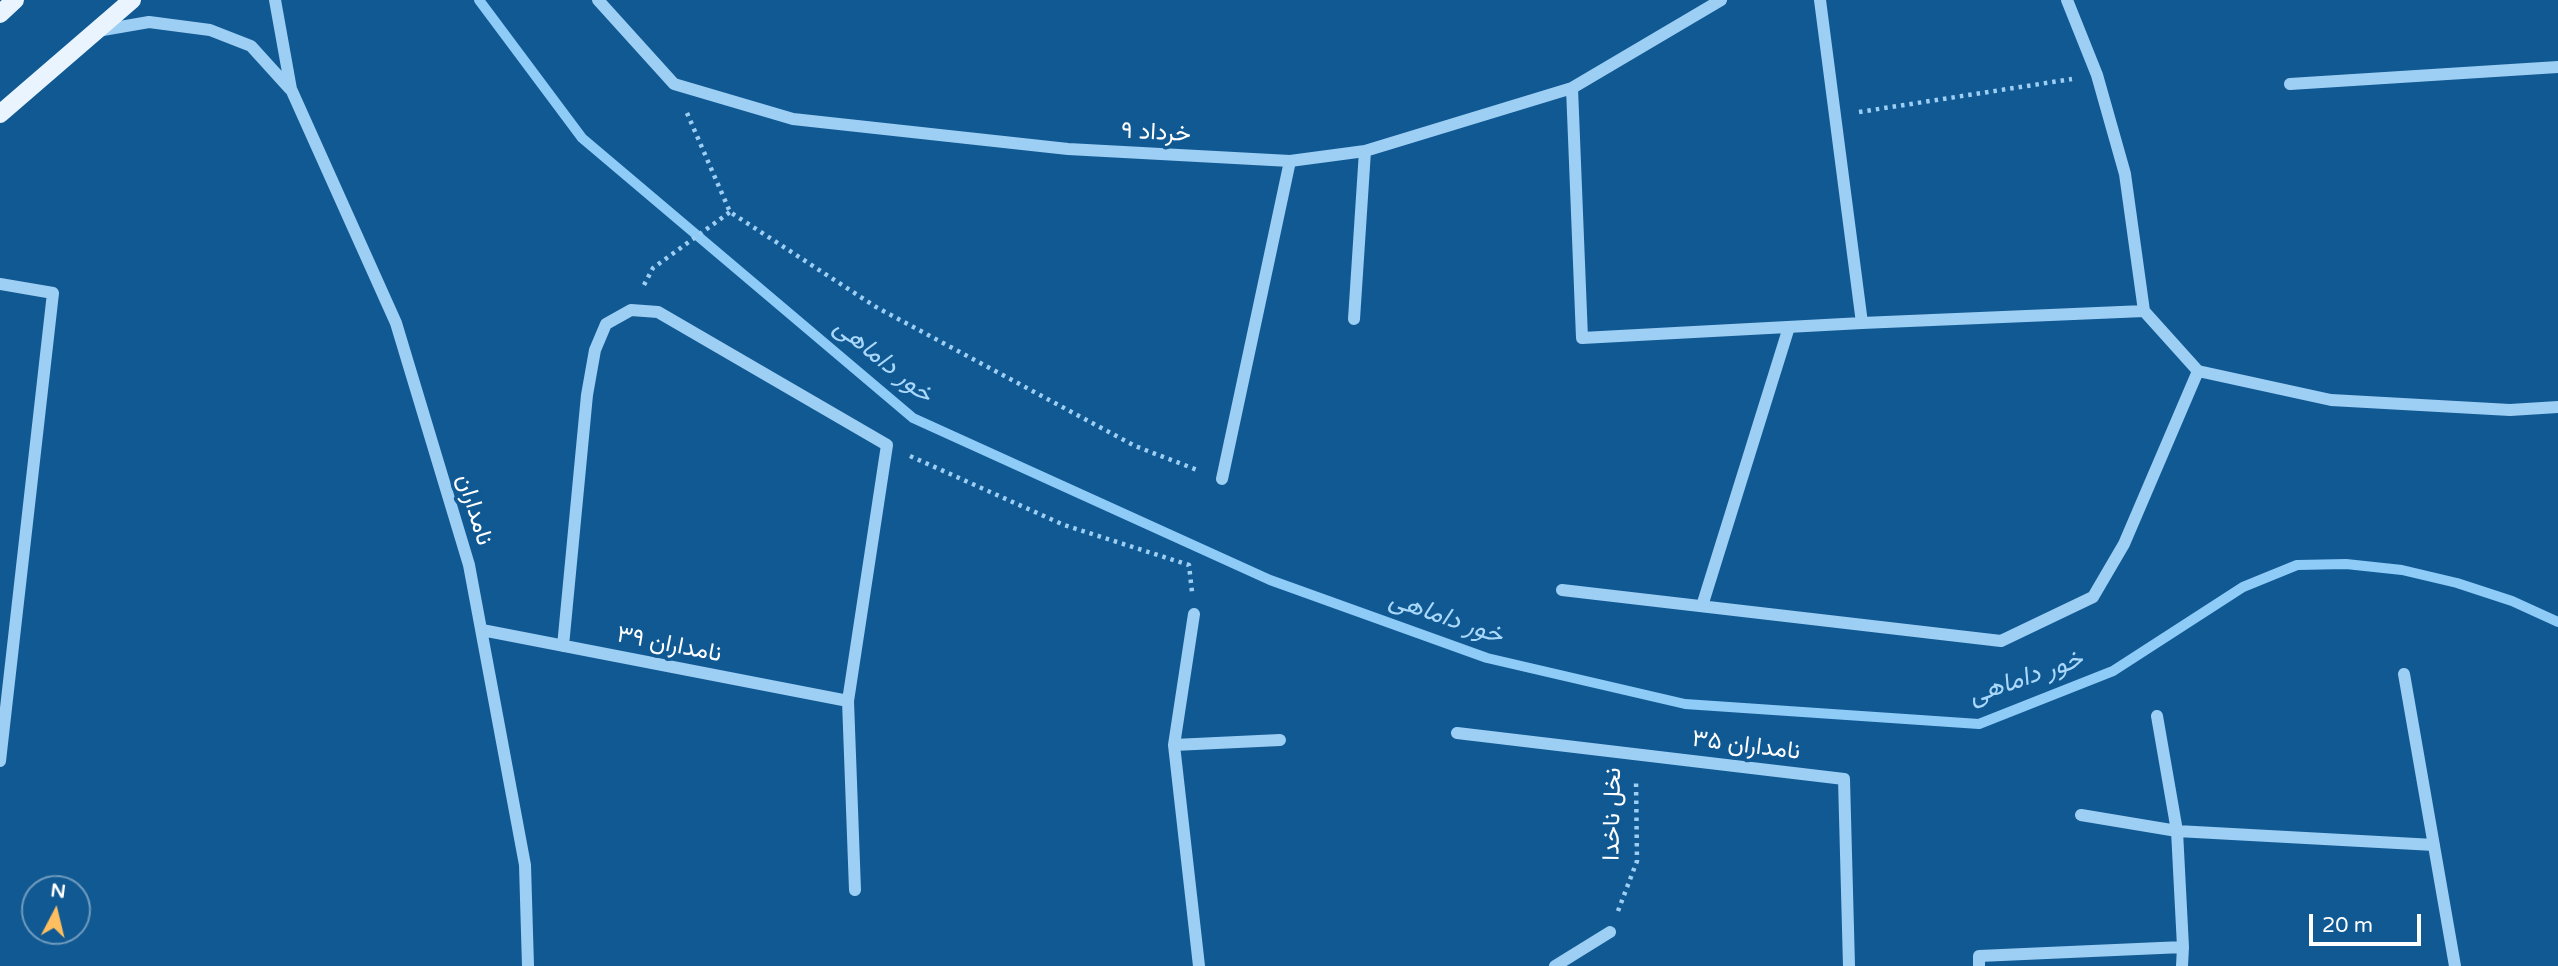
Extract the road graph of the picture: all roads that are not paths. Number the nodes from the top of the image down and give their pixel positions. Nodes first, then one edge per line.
1 (15, 0) edge
2 (132, 0) edge
3 (275, 0) edge
4 (598, 0) edge
5 (1721, 0) edge
6 (1820, 0) edge
7 (2067, 0) edge
8 (0, 14) edge
9 (96, 31) junction
10 (2558, 67) edge
11 (2290, 83) dead end
12 (1572, 88) junction
13 (291, 89) junction
14 (0, 114) edge
15 (1365, 151) junction
16 (1290, 161) junction
17 (0, 284) edge
18 (2144, 310) junction
19 (1354, 319) dead end
20 (1862, 323) junction
21 (1789, 327) junction
22 (2198, 371) junction
23 (2558, 407) edge
24 (1222, 480) road end
25 (1562, 590) dead end
26 (1702, 606) junction
27 (1194, 614) road end
28 (482, 630) junction
29 (563, 646) junction
30 (2404, 674) dead end
31 (848, 701) junction
32 (2157, 716) dead end
33 (1457, 733) dead end
34 (1, 737) edge
35 (1280, 740) dead end
36 (1174, 745) junction
37 (0, 761) edge
38 (2081, 816) dead end
39 (2177, 831) junction
40 (2434, 845) junction
41 (855, 890) dead end
42 (1611, 932) road end
43 (2183, 947) junction
44 (528, 966) edge
45 (1199, 966) edge
46 (1555, 966) edge
47 (1849, 966) edge
48 (1979, 966) edge
49 (2182, 966) edge
50 (2455, 966) edge

1 - 8 main road
2 - 9 main road
3 - 13 street, نامداران
4 - 16 street, خرداد ۹
5 - 12 street, خرداد ۹
6 - 20 street
7 - 18 street
9 - 13 street, نامداران
9 - 14 main road
10 - 11 street
12 - 15 street, خرداد ۹
12 - 21 street
13 - 28 street, نامداران
15 - 16 street, خرداد ۹
15 - 19 street
16 - 24 street
17 - 34 street
18 - 20 street
18 - 22 street
20 - 21 street
21 - 26 street
22 - 23 street
22 - 26 street
25 - 26 street
27 - 36 street
28 - 29 street, نامداران ۳۹
28 - 44 street, نامداران
29 - 31 street, نامداران ۳۹
29 - 31 street
30 - 40 street
31 - 41 street
32 - 39 street
33 - 47 street, نامداران ۳۵
34 - 37 street
35 - 36 street
36 - 45 street
38 - 39 street
39 - 40 street
39 - 43 street
40 - 50 street
42 - 46 street
43 - 48 street
43 - 49 street

